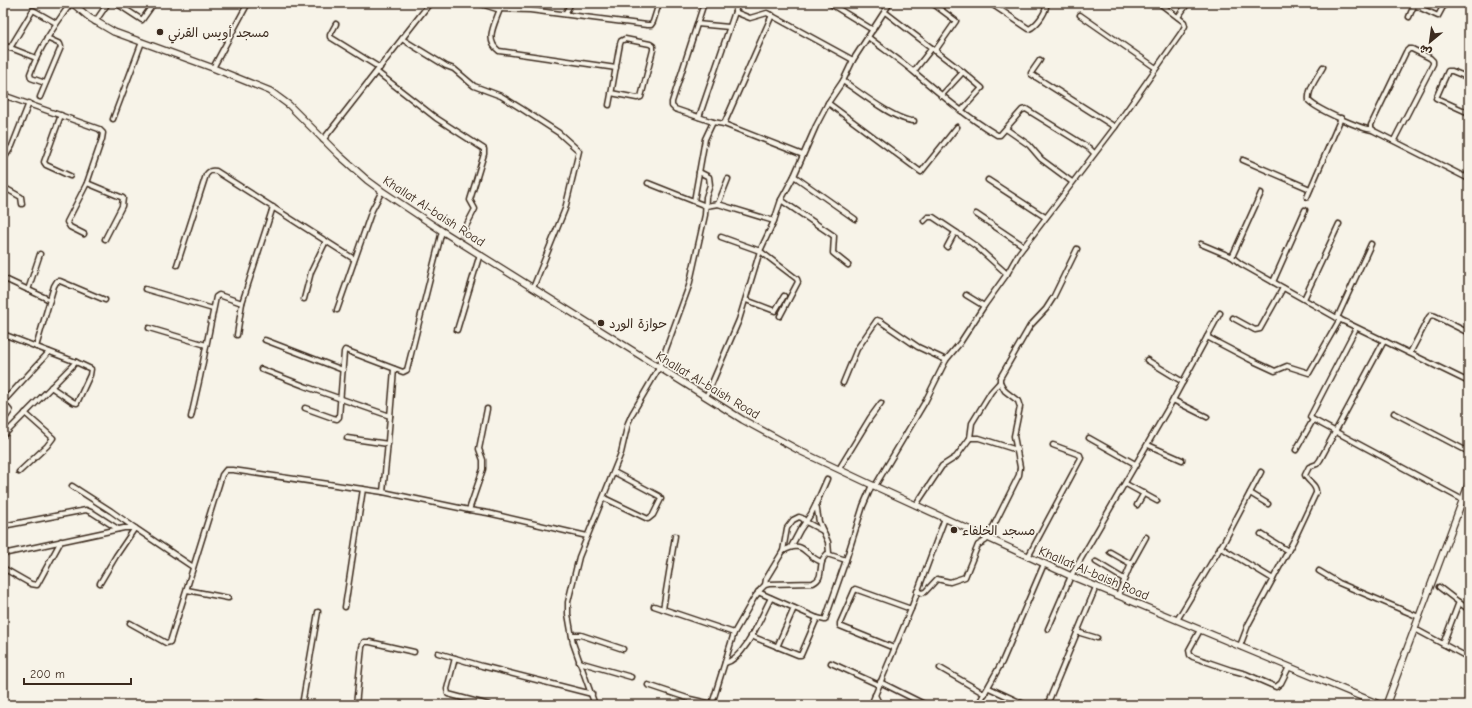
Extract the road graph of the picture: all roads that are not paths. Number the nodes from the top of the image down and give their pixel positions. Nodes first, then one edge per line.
1 (71, 3) edge
2 (108, 3) edge
3 (116, 3) edge
4 (154, 3) edge
5 (248, 3) edge
6 (430, 3) edge
7 (478, 3) edge
8 (571, 3) edge
9 (659, 3) edge
10 (704, 3) edge
11 (738, 3) edge
12 (829, 3) edge
13 (890, 3) edge
14 (932, 3) edge
15 (990, 3) edge
16 (1041, 3) edge
17 (1159, 3) edge
18 (1188, 3) edge
19 (1446, 3) edge
20 (1415, 4) edge
21 (500, 9) junction
22 (735, 12) junction
23 (885, 12) junction
24 (565, 14) junction
25 (1080, 15) dead end
26 (772, 16) junction
27 (1409, 17) dead end
28 (1178, 18) junction
29 (95, 22) junction
30 (56, 23) junction
31 (336, 24) dead end
32 (697, 24) junction
33 (729, 27) junction
34 (873, 30) junction
35 (868, 37) junction
36 (47, 38) junction
37 (402, 39) junction
38 (142, 42) junction
39 (3, 45) edge
40 (10, 48) junction
41 (933, 50) junction
42 (36, 58) junction
43 (853, 60) junction
44 (1040, 60) dead end
45 (1323, 67) dead end
46 (213, 68) junction
47 (380, 68) junction
48 (616, 68) junction
49 (1156, 68) junction
50 (377, 72) junction
51 (914, 72) junction
52 (962, 72) junction
53 (1469, 78) edge
54 (843, 81) junction
55 (45, 83) junction
56 (611, 93) junction
57 (3, 95) edge
58 (941, 96) junction
59 (40, 97) dead end
60 (828, 103) junction
61 (29, 104) junction
62 (609, 105) dead end
63 (961, 111) junction
64 (1469, 113) edge
65 (61, 115) junction
66 (699, 117) junction
67 (1341, 118) junction
68 (113, 119) dead end
69 (914, 121) dead end
70 (713, 122) junction
71 (724, 124) junction
72 (957, 127) dead end
73 (1115, 127) junction
74 (1006, 129) junction
75 (1374, 130) junction
76 (323, 140) junction
77 (1394, 140) junction
78 (1094, 153) junction
79 (803, 155) junction
80 (3, 160) edge
81 (1243, 160) dead end
82 (1469, 171) edge
83 (699, 172) junction
84 (70, 176) dead end
85 (794, 176) junction
86 (1468, 178) edge
87 (728, 179) dead end
88 (988, 180) dead end
89 (1072, 182) junction
90 (87, 183) junction
91 (648, 183) dead end
92 (3, 186) edge
93 (1310, 189) junction
94 (382, 191) junction
95 (1261, 193) dead end
96 (1307, 197) dead end
97 (781, 200) junction
98 (694, 201) junction
99 (22, 204) dead end
100 (718, 204) junction
101 (706, 206) junction
102 (274, 207) junction
103 (1305, 210) dead end
104 (976, 214) dead end
105 (1045, 217) junction
106 (855, 219) dead end
107 (774, 221) junction
108 (924, 221) dead end
109 (1339, 224) dead end
110 (464, 230) tunnel mouth
111 (442, 231) junction
112 (957, 233) junction
113 (84, 234) dead end
114 (721, 237) dead end
115 (105, 239) dead end
116 (326, 241) junction
117 (1201, 244) dead end
118 (1371, 244) dead end
119 (1024, 246) junction
120 (947, 247) dead end
121 (1077, 249) dead end
122 (760, 251) junction
123 (40, 254) dead end
124 (480, 254) junction
125 (1232, 257) junction
126 (354, 259) junction
127 (177, 265) dead end
128 (848, 265) dead end
129 (1008, 274) junction
130 (5, 279) dead end
131 (1273, 282) junction
132 (533, 288) junction
133 (1283, 288) junction
134 (145, 289) dead end
135 (28, 290) junction
136 (966, 295) dead end
137 (784, 296) dead end
138 (304, 299) dead end
139 (1304, 299) junction
140 (50, 300) junction
141 (105, 300) dead end
142 (746, 300) junction
143 (242, 303) junction
144 (984, 306) junction
145 (213, 309) junction
146 (337, 310) dead end
147 (1220, 313) dead end
148 (780, 316) dead end
149 (1233, 318) dead end
150 (1338, 318) junction
151 (148, 328) dead end
152 (1356, 328) junction
153 (457, 330) dead end
154 (1469, 333) edge
155 (3, 334) edge
156 (237, 335) dead end
157 (1207, 337) junction
158 (264, 340) dead end
159 (1384, 341) junction
160 (206, 345) junction
161 (36, 347) junction
162 (49, 352) junction
163 (1410, 353) junction
164 (946, 360) junction
165 (1147, 360) dead end
166 (76, 362) junction
167 (659, 368) junction
168 (261, 369) dead end
169 (394, 369) junction
170 (343, 370) junction
171 (1000, 382) junction
172 (1183, 382) junction
173 (1469, 382) edge
174 (842, 383) dead end
175 (51, 387) junction
176 (706, 397) junction
177 (340, 398) junction
178 (1173, 400) junction
179 (3, 402) edge
180 (881, 403) dead end
181 (305, 408) dead end
182 (487, 409) dead end
183 (26, 413) junction
184 (1394, 413) dead end
185 (390, 416) junction
186 (191, 417) dead end
187 (1207, 417) dead end
188 (1313, 420) junction
189 (3, 421) edge
190 (1336, 431) junction
191 (3, 436) edge
192 (347, 438) dead end
193 (970, 438) junction
194 (1089, 438) dead end
195 (388, 444) junction
196 (1053, 445) dead end
197 (1148, 445) junction
198 (1017, 450) junction
199 (1296, 450) dead end
200 (1469, 452) edge
201 (1182, 460) dead end
202 (1137, 465) junction
203 (839, 469) junction
204 (19, 472) dead end
205 (614, 472) junction
206 (1261, 472) dead end
207 (827, 479) dead end
208 (1469, 483) edge
209 (1126, 484) junction
210 (873, 485) junction
211 (72, 486) dead end
212 (363, 489) junction
213 (383, 492) junction
214 (1144, 493) junction
215 (1250, 493) junction
216 (604, 498) junction
217 (1463, 500) junction
218 (1158, 501) dead end
219 (816, 504) junction
220 (1268, 504) dead end
221 (916, 505) junction
222 (1137, 505) dead end
223 (469, 510) junction
224 (945, 518) junction
225 (806, 522) junction
226 (3, 526) edge
227 (135, 528) junction
228 (118, 529) junction
229 (823, 531) junction
230 (1260, 534) dead end
231 (587, 536) junction
232 (675, 536) dead end
233 (1146, 537) dead end
234 (987, 538) junction
235 (61, 541) junction
236 (792, 547) junction
237 (1220, 547) junction
238 (783, 551) junction
239 (1288, 551) junction
240 (1110, 552) dead end
241 (829, 553) junction
242 (3, 554) edge
243 (1028, 557) junction
244 (846, 560) junction
245 (822, 562) junction
246 (1096, 562) dead end
247 (1044, 564) junction
248 (1131, 564) junction
249 (194, 567) junction
250 (3, 568) edge
251 (1319, 571) dead end
252 (1071, 576) junction
253 (1124, 579) junction
254 (1273, 579) junction
255 (100, 583) dead end
256 (765, 585) junction
257 (1096, 587) junction
258 (1439, 587) dead end
259 (187, 590) junction
260 (758, 592) junction
261 (917, 592) junction
262 (1118, 595) junction
263 (228, 598) dead end
264 (771, 598) junction
265 (1459, 602) junction
266 (654, 606) dead end
267 (345, 607) dead end
268 (794, 608) junction
269 (663, 609) junction
270 (911, 609) junction
271 (1469, 610) edge
272 (318, 612) dead end
273 (1419, 617) junction
274 (817, 618) junction
275 (1177, 620) junction
276 (130, 623) dead end
277 (1048, 629) dead end
278 (1415, 629) junction
279 (1200, 630) junction
280 (1077, 632) junction
281 (734, 633) junction
282 (572, 635) junction
283 (751, 636) junction
284 (1096, 638) dead end
285 (1443, 644) junction
286 (1240, 646) junction
287 (777, 647) junction
288 (894, 648) junction
289 (623, 649) dead end
290 (414, 652) dead end
291 (438, 653) dead end
292 (455, 658) junction
293 (1469, 658) edge
294 (579, 662) junction
295 (725, 663) junction
296 (831, 663) dead end
297 (1289, 667) junction
298 (940, 668) dead end
299 (630, 677) dead end
300 (879, 684) junction
301 (648, 685) dead end
302 (988, 688) junction
303 (592, 694) junction
304 (985, 694) junction
305 (875, 695) junction
306 (257, 702) dead end
307 (476, 704) edge
308 (272, 705) edge
309 (302, 705) edge
310 (356, 705) edge
311 (489, 705) edge
312 (596, 705) edge
313 (871, 705) edge
314 (880, 705) edge
315 (926, 705) edge
316 (978, 705) edge
317 (1026, 705) edge
318 (1047, 705) edge
319 (1381, 705) edge
320 (1386, 705) edge

1 - 29 street, Khallat Al-baish Road
1 - 30 street
2 - 29 street
3 - 4 street
5 - 46 street
6 - 37 street
7 - 21 street
8 - 24 street
9 - 24 street
10 - 32 street
11 - 22 street
12 - 34 street
13 - 23 street
14 - 41 street
15 - 16 street
17 - 28 street
18 - 28 street
19 - 20 street
20 - 27 street
21 - 24 street
21 - 48 street
22 - 26 street
22 - 33 street
23 - 34 street
23 - 41 street
25 - 49 street
26 - 43 street
26 - 71 street
28 - 49 street
29 - 38 street, Khallat Al-baish Road
30 - 36 street
30 - 40 street
31 - 47 street
32 - 33 street
32 - 66 street
33 - 66 street
34 - 35 street
35 - 43 street
35 - 51 street
36 - 42 street
36 - 55 street
37 - 47 street
37 - 132 street
38 - 46 street, Khallat Al-baish Road
38 - 68 street
39 - 40 street
40 - 42 street
41 - 51 street
41 - 52 street
42 - 55 street
43 - 54 street
44 - 73 street
45 - 67 street
46 - 76 street, Khallat Al-baish Road
47 - 50 street
48 - 56 street
48 - 56 street
49 - 73 street
50 - 76 street
50 - 110 street
51 - 58 street
52 - 58 street
52 - 63 street
53 - 64 street
54 - 60 street
54 - 69 street
55 - 59 street
56 - 62 street
57 - 61 street
58 - 63 street
60 - 72 street
60 - 79 street
61 - 65 street
61 - 80 street
63 - 74 street
65 - 84 street
65 - 90 street
66 - 70 street
67 - 75 street
67 - 93 street
70 - 71 street
70 - 83 street
71 - 79 street
73 - 78 street
74 - 78 street
74 - 89 street
75 - 77 street
75 - 77 street
76 - 94 street, Khallat Al-baish Road
77 - 86 street
78 - 89 street
79 - 85 street
81 - 93 street
82 - 86 street
83 - 98 street
83 - 101 street
85 - 97 street
85 - 106 street
87 - 100 street
88 - 105 street
89 - 105 street
90 - 113 street
90 - 115 street
91 - 98 street
92 - 99 street
93 - 96 street
94 - 111 street, Khallat Al-baish Road
94 - 126 street
95 - 125 street
97 - 107 street
97 - 128 street
98 - 101 street
100 - 101 street
100 - 107 street
101 - 167 street
102 - 116 street
102 - 127 street
102 - 143 street
103 - 131 street
104 - 119 street
105 - 119 street
107 - 122 street
108 - 112 street
109 - 139 street
111 - 124 street, Khallat Al-baish Road
111 - 169 street
112 - 120 street
112 - 129 street
114 - 122 street
116 - 126 street
116 - 138 street
117 - 125 street
118 - 150 street
119 - 129 street
121 - 171 street
122 - 142 street
122 - 148 street
123 - 135 street
124 - 132 street, Khallat Al-baish Road
124 - 153 street
125 - 131 street
126 - 146 street
129 - 144 street
130 - 135 street
131 - 133 street
132 - 167 street, Khallat Al-baish Road
133 - 139 street
133 - 149 street
134 - 145 street
135 - 140 street
136 - 144 street
137 - 142 street
139 - 150 street
140 - 141 street
140 - 161 street
142 - 176 street
143 - 145 street
143 - 156 street
144 - 164 street
145 - 160 street
147 - 157 street
150 - 152 street
150 - 157 street
151 - 160 street
152 - 159 street
152 - 188 street
154 - 163 street
155 - 161 street
157 - 172 street
158 - 170 street
159 - 163 street
159 - 190 street
160 - 186 street
161 - 162 street
162 - 166 street
162 - 179 street
163 - 173 street
164 - 174 street
164 - 210 street
165 - 172 street
166 - 175 street
166 - 175 street
167 - 176 street, Khallat Al-baish Road
167 - 205 street
168 - 177 street
169 - 170 street
169 - 185 street
170 - 177 street
171 - 193 street
171 - 198 street
172 - 178 street
175 - 183 street
176 - 203 street, Khallat Al-baish Road
177 - 181 street
177 - 185 street
178 - 187 street
178 - 197 street
179 - 189 street
180 - 203 street
182 - 223 street
183 - 191 street
183 - 204 street
184 - 200 street
185 - 195 street
188 - 190 street
188 - 199 street
190 - 217 street
190 - 239 street
192 - 195 street
193 - 198 street
193 - 221 street
194 - 202 street
195 - 213 street
196 - 243 street
197 - 201 street
197 - 202 street
198 - 234 street
202 - 209 street
203 - 210 street, Khallat Al-baish Road
205 - 216 street
205 - 216 street
206 - 215 street
207 - 219 street
208 - 217 street
209 - 214 street
209 - 252 street
210 - 221 street, Khallat Al-baish Road
210 - 244 street
211 - 227 street
212 - 213 street
212 - 249 street
212 - 267 street
213 - 223 street
214 - 218 street
214 - 222 street
215 - 220 street
215 - 237 street
216 - 231 street
217 - 273 street
219 - 225 street
219 - 229 street
221 - 224 street, Khallat Al-baish Road
223 - 231 street
224 - 234 street, Khallat Al-baish Road
224 - 261 street
225 - 229 street
225 - 236 street
225 - 238 street
226 - 228 street
227 - 228 street
227 - 249 street
227 - 255 street
228 - 235 street
229 - 241 street
230 - 239 street
231 - 282 street
232 - 269 street
233 - 248 street
234 - 243 street, Khallat Al-baish Road
234 - 261 street
235 - 242 street
235 - 250 street
236 - 238 street
236 - 245 street
237 - 254 street
237 - 275 street
238 - 256 street
239 - 254 street
240 - 248 street
241 - 244 street
241 - 245 street
243 - 247 street, Khallat Al-baish Road
244 - 274 street
245 - 256 street
246 - 253 street
247 - 252 street, Khallat Al-baish Road
247 - 302 street
248 - 253 street
249 - 259 street
251 - 273 street
252 - 257 street, Khallat Al-baish Road
252 - 277 street
253 - 262 street
254 - 286 street
256 - 260 street
257 - 262 street, Khallat Al-baish Road
257 - 280 street
258 - 265 street
259 - 263 street
259 - 276 street
260 - 264 street
260 - 281 street
261 - 270 street
262 - 275 street, Khallat Al-baish Road
264 - 268 street
264 - 283 street
265 - 271 street
265 - 285 street
266 - 269 street
268 - 274 street
268 - 287 street
269 - 281 street
270 - 288 street
270 - 288 street
272 - 309 street
273 - 278 street
274 - 287 street
275 - 279 street, Khallat Al-baish Road
278 - 285 street
278 - 320 street
279 - 286 street, Khallat Al-baish Road
279 - 297 street
280 - 284 street
280 - 318 street
281 - 295 street
282 - 289 street
282 - 294 street
283 - 287 street
283 - 295 street
285 - 293 street
286 - 297 street, Khallat Al-baish Road
288 - 300 street
290 - 310 street
291 - 292 street
292 - 303 street
292 - 307 street
294 - 299 street
294 - 303 street
295 - 301 street
296 - 300 street
297 - 319 street, Khallat Al-baish Road
298 - 304 street
300 - 305 street
300 - 315 street
302 - 304 street
302 - 317 street
303 - 312 street
304 - 316 street
305 - 313 street
305 - 314 street
306 - 308 street
307 - 311 street

